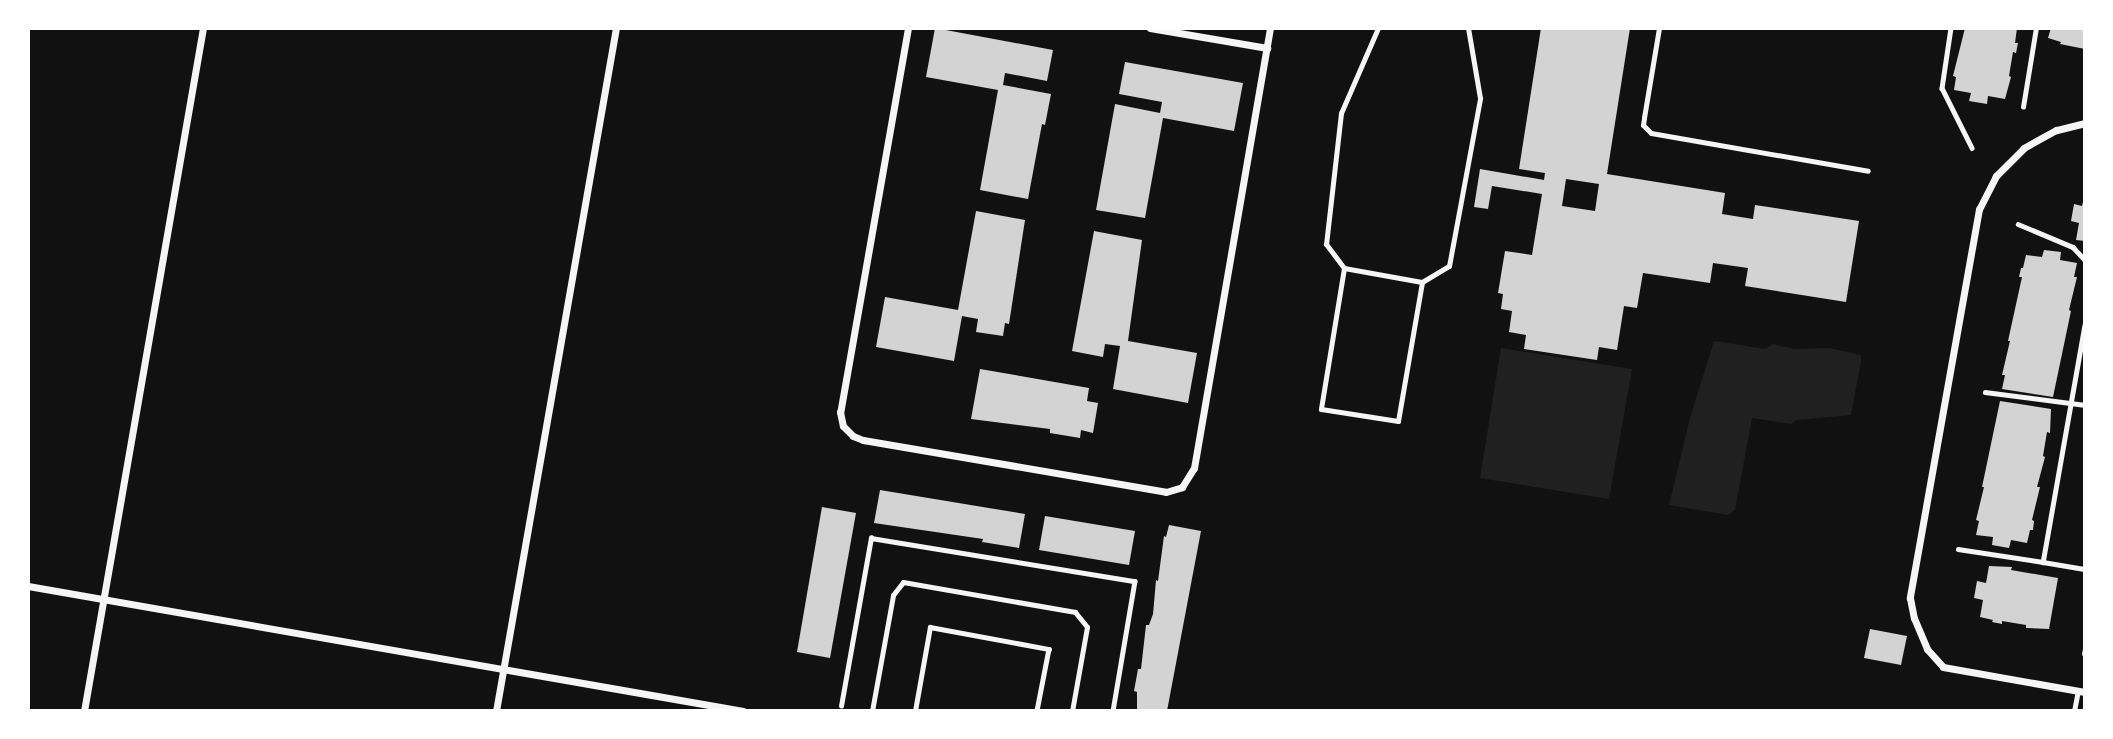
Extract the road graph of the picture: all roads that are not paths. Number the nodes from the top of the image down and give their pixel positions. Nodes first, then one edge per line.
1 (203, 28) edge
2 (616, 28) edge
3 (908, 28) edge
4 (1150, 28) edge
5 (1270, 28) edge
6 (1378, 28) edge
7 (1468, 28) edge
8 (1659, 28) edge
9 (1266, 48) junction
10 (2085, 123) edge
11 (1868, 171) dead end
12 (1344, 268) junction
13 (1422, 282) junction
14 (28, 586) edge
15 (103, 599) junction
16 (504, 669) junction
17 (2081, 692) edge
18 (84, 711) edge
19 (496, 711) edge
20 (743, 711) edge
21 (872, 711) edge
22 (1072, 711) edge
23 (2074, 711) edge

1 - 15 street
2 - 16 street
3 - 9 street
4 - 9 street
5 - 9 street
6 - 12 lane
7 - 13 lane
8 - 11 lane
10 - 17 street
12 - 13 lane
12 - 13 lane
14 - 15 street
15 - 16 street
15 - 18 street
16 - 19 street
16 - 20 street
17 - 23 lane
21 - 22 lane

